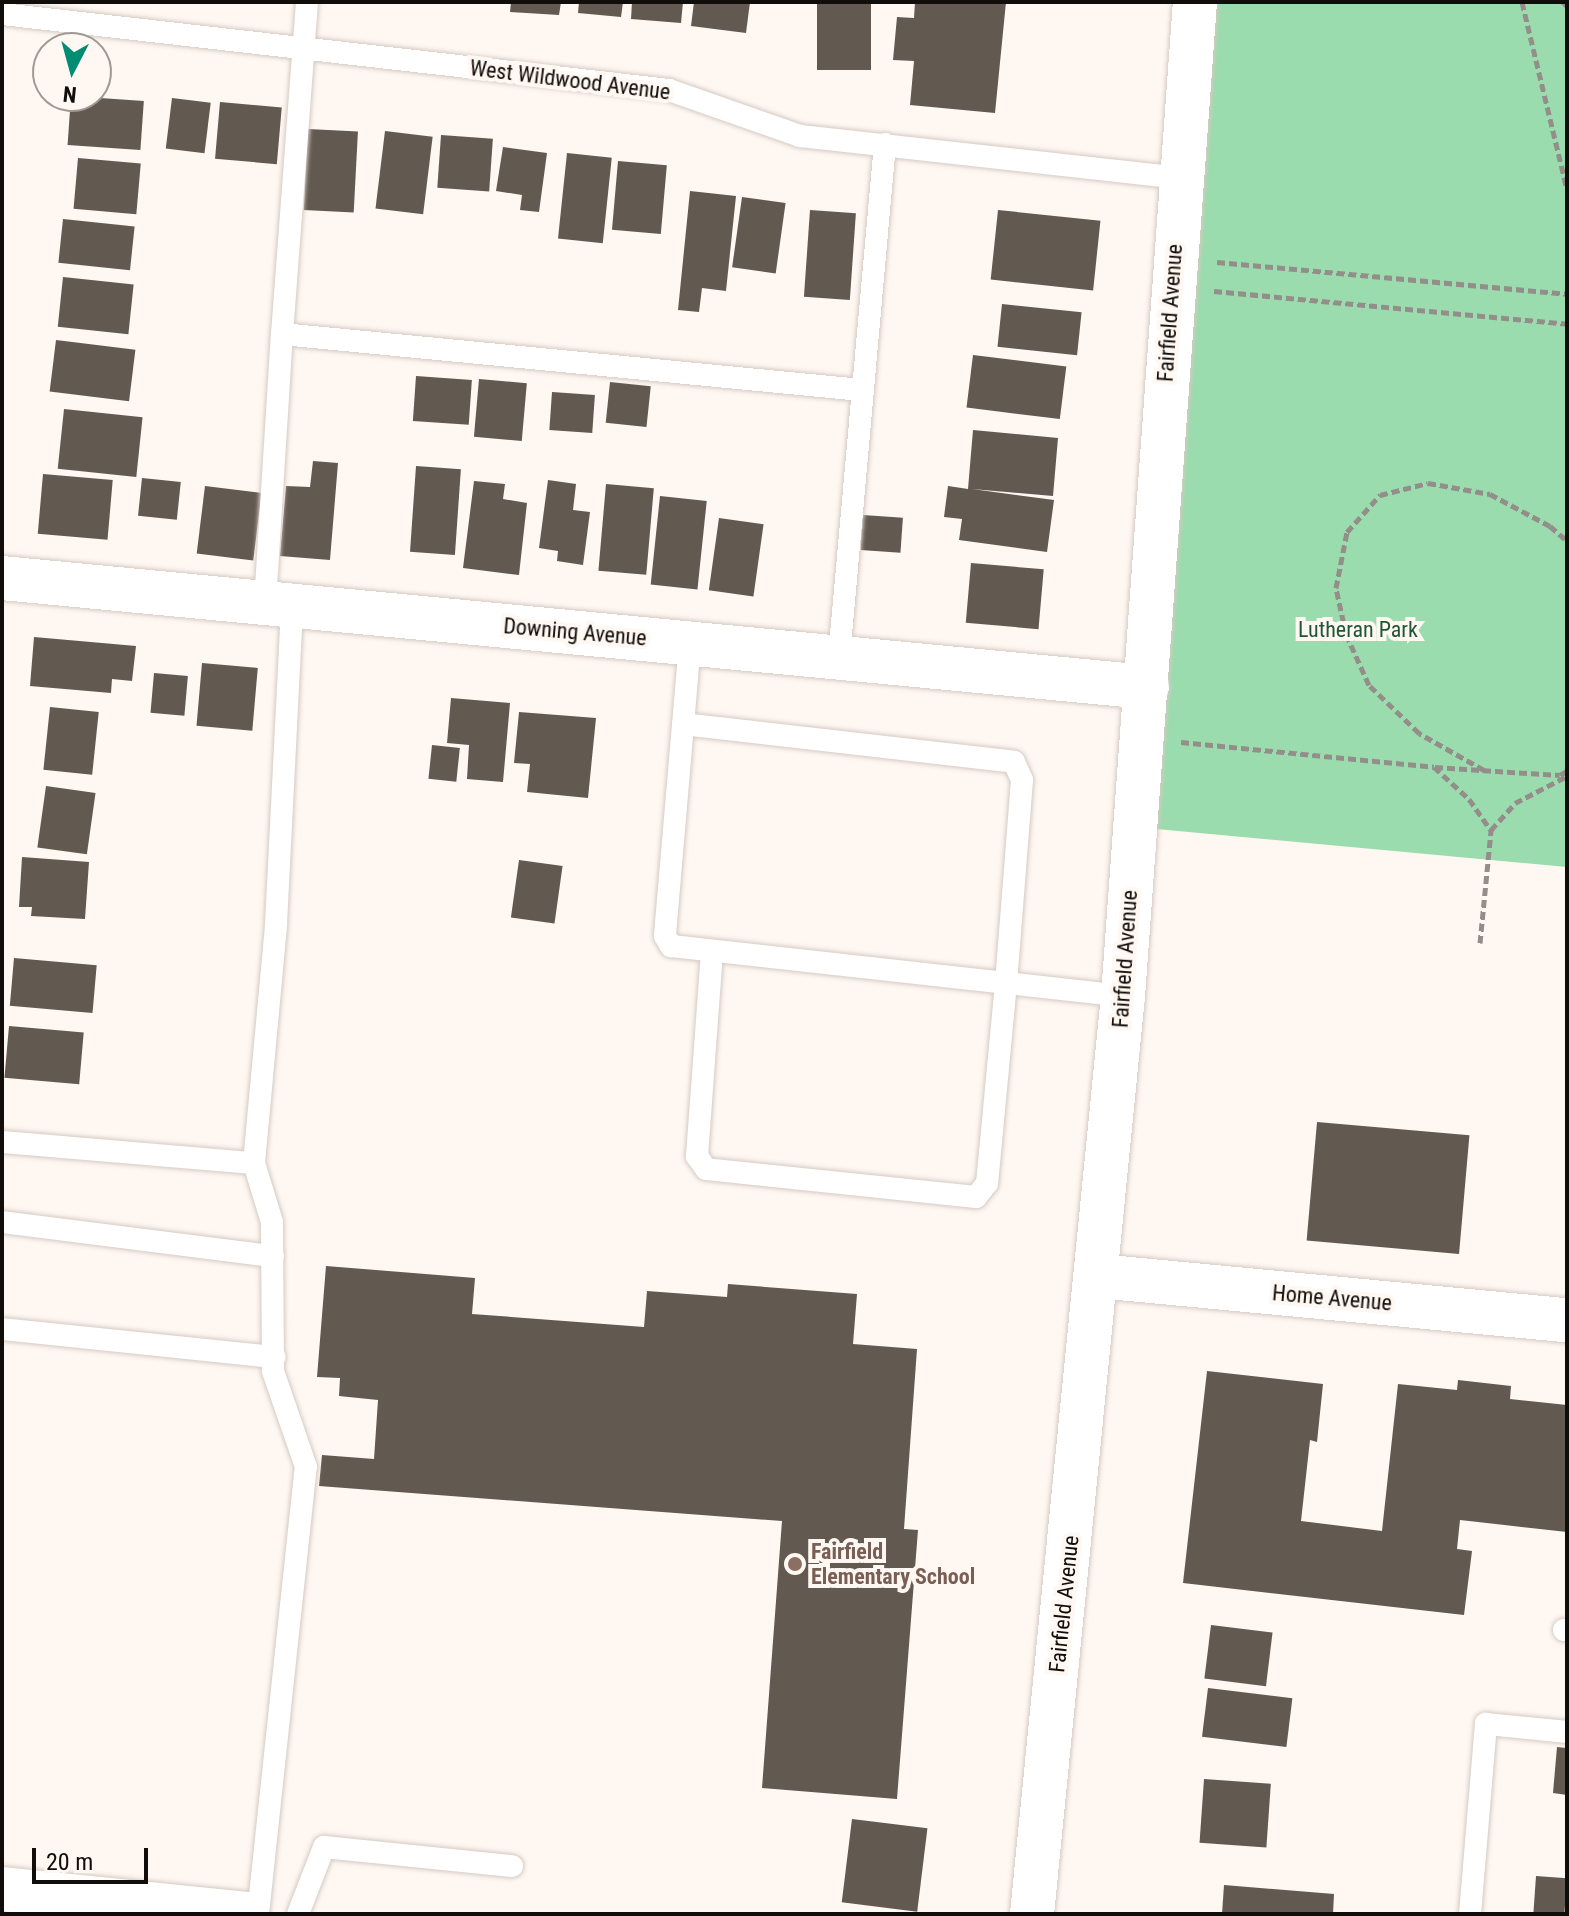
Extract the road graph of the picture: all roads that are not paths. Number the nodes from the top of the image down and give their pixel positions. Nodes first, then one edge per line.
1 (307, 2) edge
2 (1195, 2) edge
3 (2, 14) edge
4 (304, 48) junction
5 (885, 144) junction
6 (1179, 178) junction
7 (282, 334) junction
8 (861, 390) junction
9 (2, 578) edge
10 (279, 604) junction
11 (690, 643) junction
12 (839, 657) junction
13 (1147, 687) junction
14 (683, 724) junction
15 (712, 952) junction
16 (1006, 983) junction
17 (1123, 996) junction
18 (2, 1142) edge
19 (254, 1163) junction
20 (2, 1222) edge
21 (273, 1256) junction
22 (1098, 1276) junction
23 (1567, 1320) edge
24 (2, 1329) edge
25 (275, 1357) junction
26 (1567, 1732) edge
27 (512, 1866) dead end
28 (2, 1889) edge
29 (247, 1914) edge
30 (258, 1914) edge
31 (298, 1914) edge
32 (1032, 1914) edge
33 (1470, 1914) edge

1 - 4 lane
2 - 6 main road, Fairfield Avenue
3 - 4 lane, West Wildwood Avenue
4 - 5 lane, West Wildwood Avenue
4 - 7 lane
5 - 6 lane, West Wildwood Avenue
5 - 8 lane
6 - 13 main road, Fairfield Avenue
7 - 8 lane
7 - 10 lane
8 - 12 lane
9 - 10 main road, Downing Avenue
10 - 11 main road, Downing Avenue
10 - 19 lane
11 - 12 main road, Downing Avenue
11 - 14 lane
12 - 13 main road, Downing Avenue
13 - 17 main road, Fairfield Avenue
14 - 15 lane
14 - 16 lane
15 - 16 lane
15 - 16 lane
16 - 17 lane
17 - 22 main road, Fairfield Avenue
18 - 19 lane
19 - 21 lane
20 - 21 lane
21 - 25 lane
22 - 23 main road, Home Avenue
22 - 32 main road, Fairfield Avenue
24 - 25 lane
25 - 30 lane
26 - 33 lane
27 - 31 lane
28 - 29 main road

